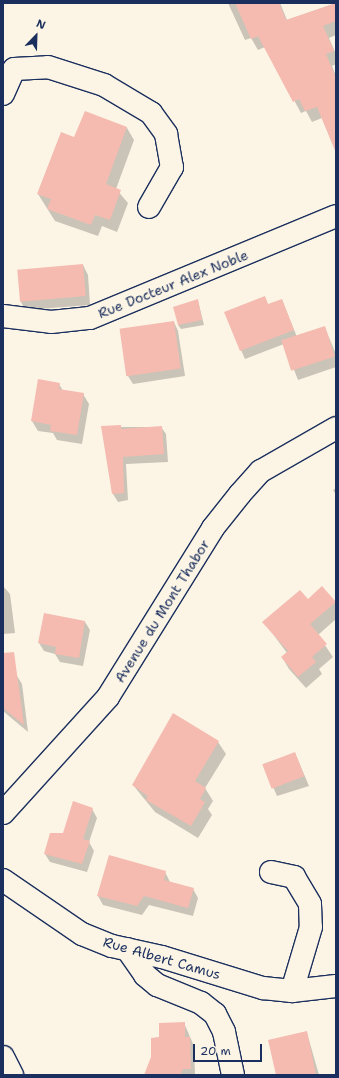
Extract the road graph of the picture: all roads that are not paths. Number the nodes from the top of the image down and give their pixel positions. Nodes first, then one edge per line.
1 (8, 64) edge
2 (3, 94) edge
3 (149, 207) dead end
4 (336, 216) edge
5 (3, 316) edge
6 (336, 428) edge
7 (3, 813) edge
8 (271, 872) dead end
9 (3, 880) edge
10 (127, 950) junction
11 (336, 986) edge
12 (292, 991) junction
13 (3, 1056) edge
14 (12, 1075) edge
15 (233, 1075) edge

1 - 2 street
1 - 3 street
4 - 5 street, Rue Docteur Alex Noble
6 - 7 street, Avenue du Mont Thabor
8 - 12 street
9 - 10 street, Rue Albert Camus
10 - 12 street, Rue Albert Camus
10 - 15 street
11 - 12 street, Rue Albert Camus
13 - 14 street

